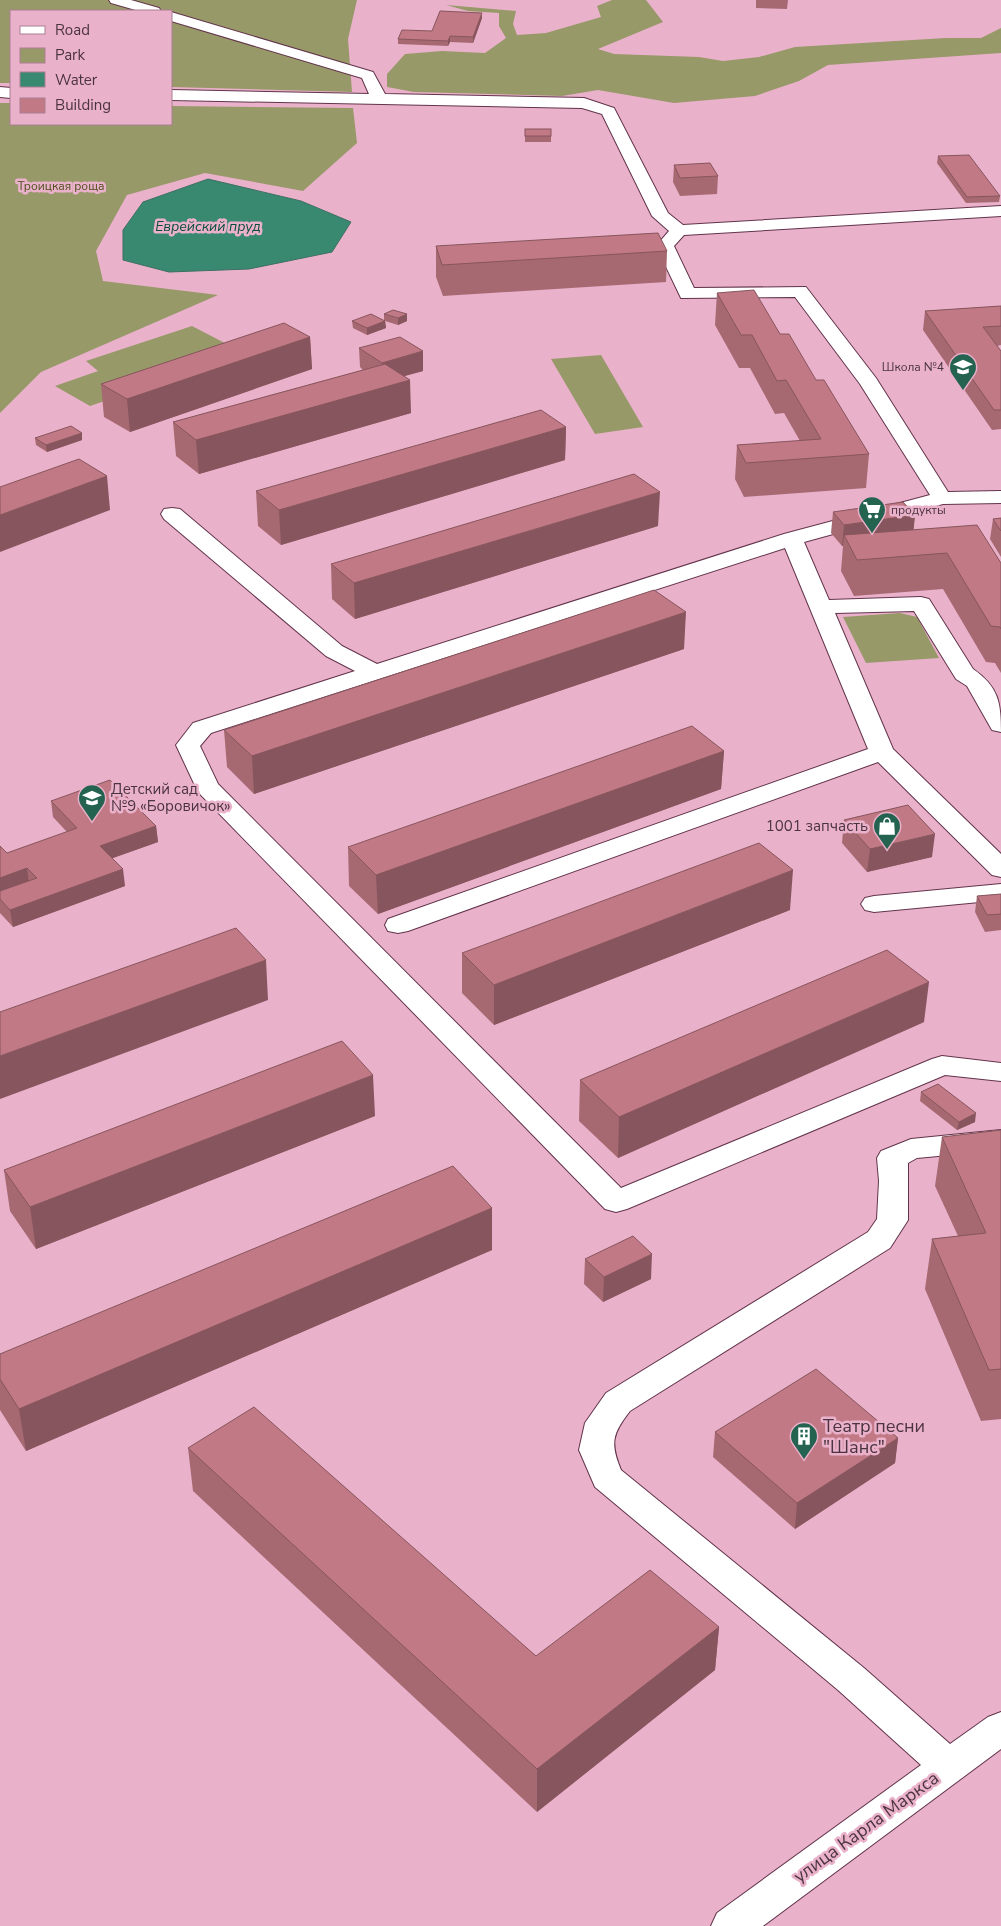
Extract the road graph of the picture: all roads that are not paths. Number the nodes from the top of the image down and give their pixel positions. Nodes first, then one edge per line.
1 (116, 0) edge
2 (151, 10) edge
3 (172, 16) edge
4 (172, 94) edge
5 (378, 97) junction
6 (1001, 211) edge
7 (679, 230) junction
8 (1001, 496) edge
9 (942, 498) junction
10 (172, 514) dead end
11 (792, 540) junction
12 (821, 607) junction
13 (376, 673) junction
14 (1001, 725) edge
15 (882, 752) junction
16 (1001, 869) edge
17 (1001, 892) edge
18 (874, 904) dead end
19 (398, 925) dead end
20 (1001, 1072) edge
21 (1001, 1140) edge
22 (1001, 1728) edge
23 (949, 1766) junction
24 (731, 1926) edge

1 - 2 street
3 - 5 street
4 - 5 street
5 - 7 street
6 - 7 street
7 - 9 street
8 - 9 street
9 - 11 street
10 - 13 street
11 - 12 street
11 - 13 street
12 - 14 street
12 - 15 street
13 - 20 street
15 - 16 street
15 - 19 street
17 - 18 street
21 - 23 street
22 - 23 street, улица Карла Маркса
23 - 24 street, улица Карла Маркса

